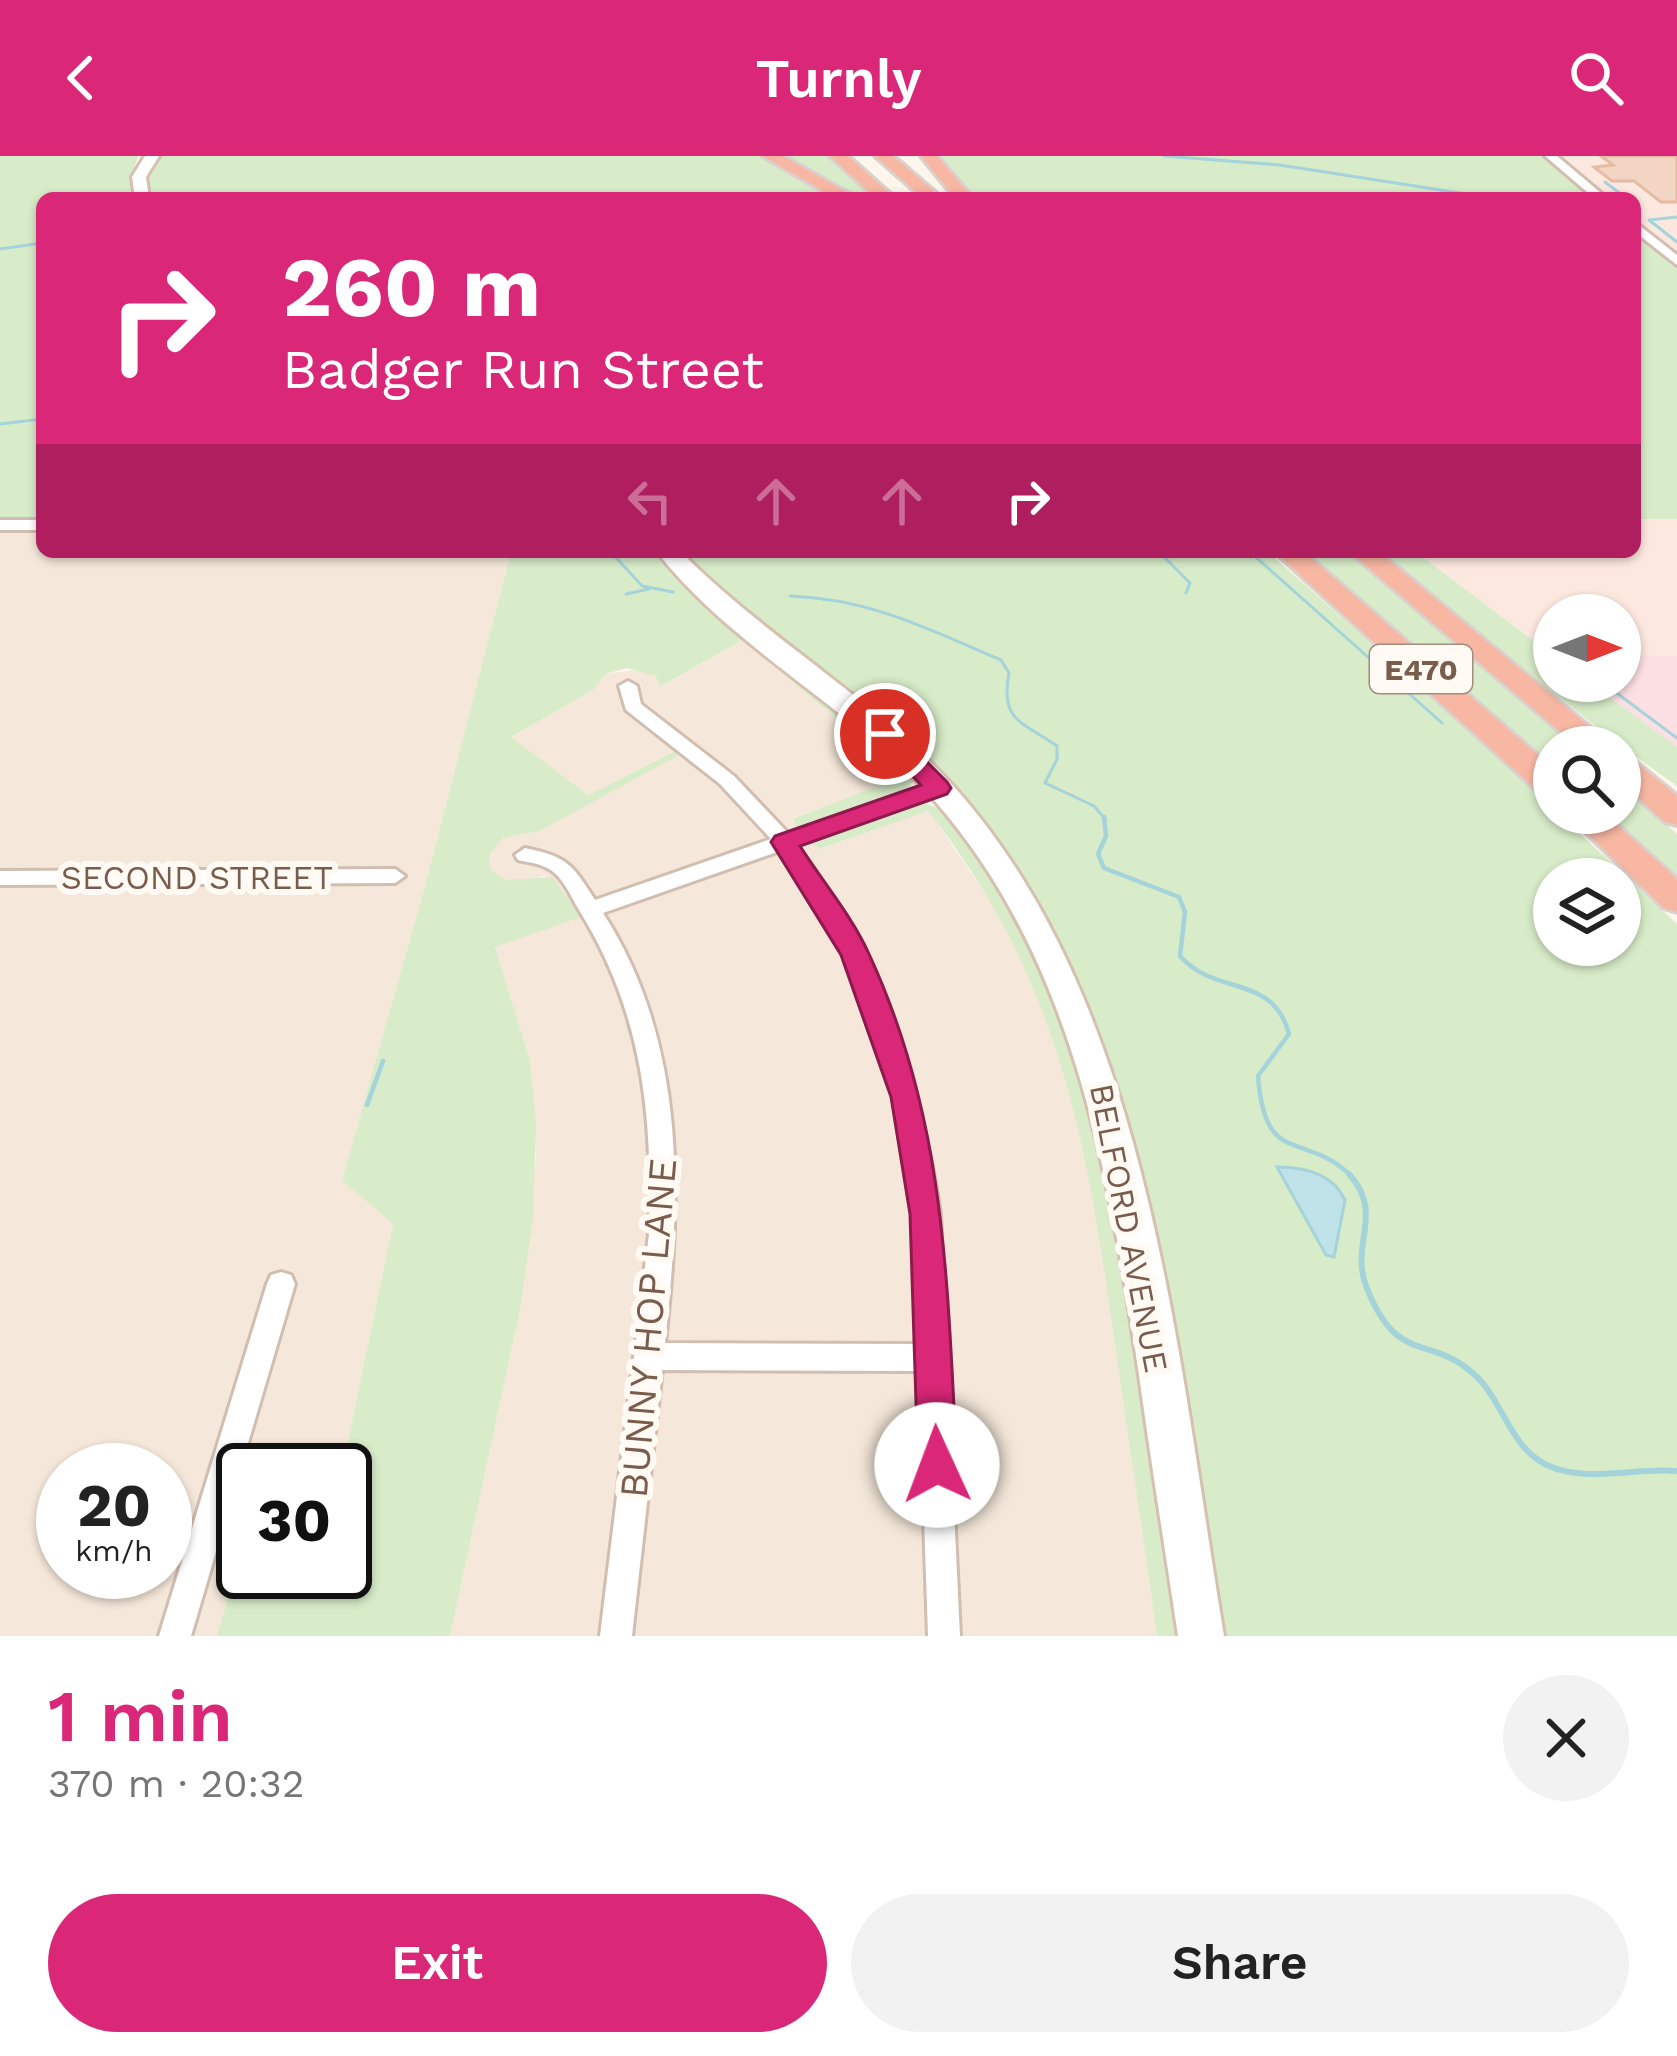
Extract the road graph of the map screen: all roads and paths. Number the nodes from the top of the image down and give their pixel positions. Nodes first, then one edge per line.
1 (152, 156) edge
2 (771, 156) edge
3 (838, 156) edge
4 (883, 156) edge
5 (929, 156) edge
6 (1550, 156) edge
7 (141, 192) edge
8 (837, 192) edge
9 (879, 192) edge
10 (926, 192) edge
11 (959, 192) edge
12 (1594, 192) edge
13 (1641, 231) edge
14 (1677, 261) edge
15 (0, 525) edge
16 (36, 525) edge
17 (674, 558) edge
18 (1295, 558) edge
19 (1370, 558) edge
20 (628, 686) dead end
21 (1573, 726) edge
22 (1533, 768) edge
23 (1641, 783) edge
24 (938, 788) junction
25 (1677, 814) edge
26 (1606, 834) edge
27 (784, 842) junction
28 (525, 855) dead end
29 (395, 876) dead end
30 (0, 878) edge
31 (1677, 899) edge
32 (592, 909) junction
33 (281, 1284) dead end
34 (650, 1356) junction
35 (933, 1358) junction
36 (175, 1636) edge
37 (616, 1636) edge
38 (944, 1636) edge
39 (1201, 1636) edge

1 - 7 main road
2 - 8 highway
3 - 9 highway
4 - 10 highway
5 - 11 highway
6 - 12 street
13 - 14 street
15 - 16 street
17 - 24 main road, BELFORD AVENUE
18 - 22 highway, E470
19 - 21 highway, E470
20 - 27 street
23 - 25 highway
24 - 27 street
24 - 39 main road, BELFORD AVENUE
26 - 31 highway
27 - 32 street
27 - 35 street
28 - 32 street, BUNNY HOP LANE
29 - 30 street, SECOND STREET
32 - 34 street, BUNNY HOP LANE
33 - 36 street
34 - 35 street
34 - 37 street, BUNNY HOP LANE
35 - 38 street

